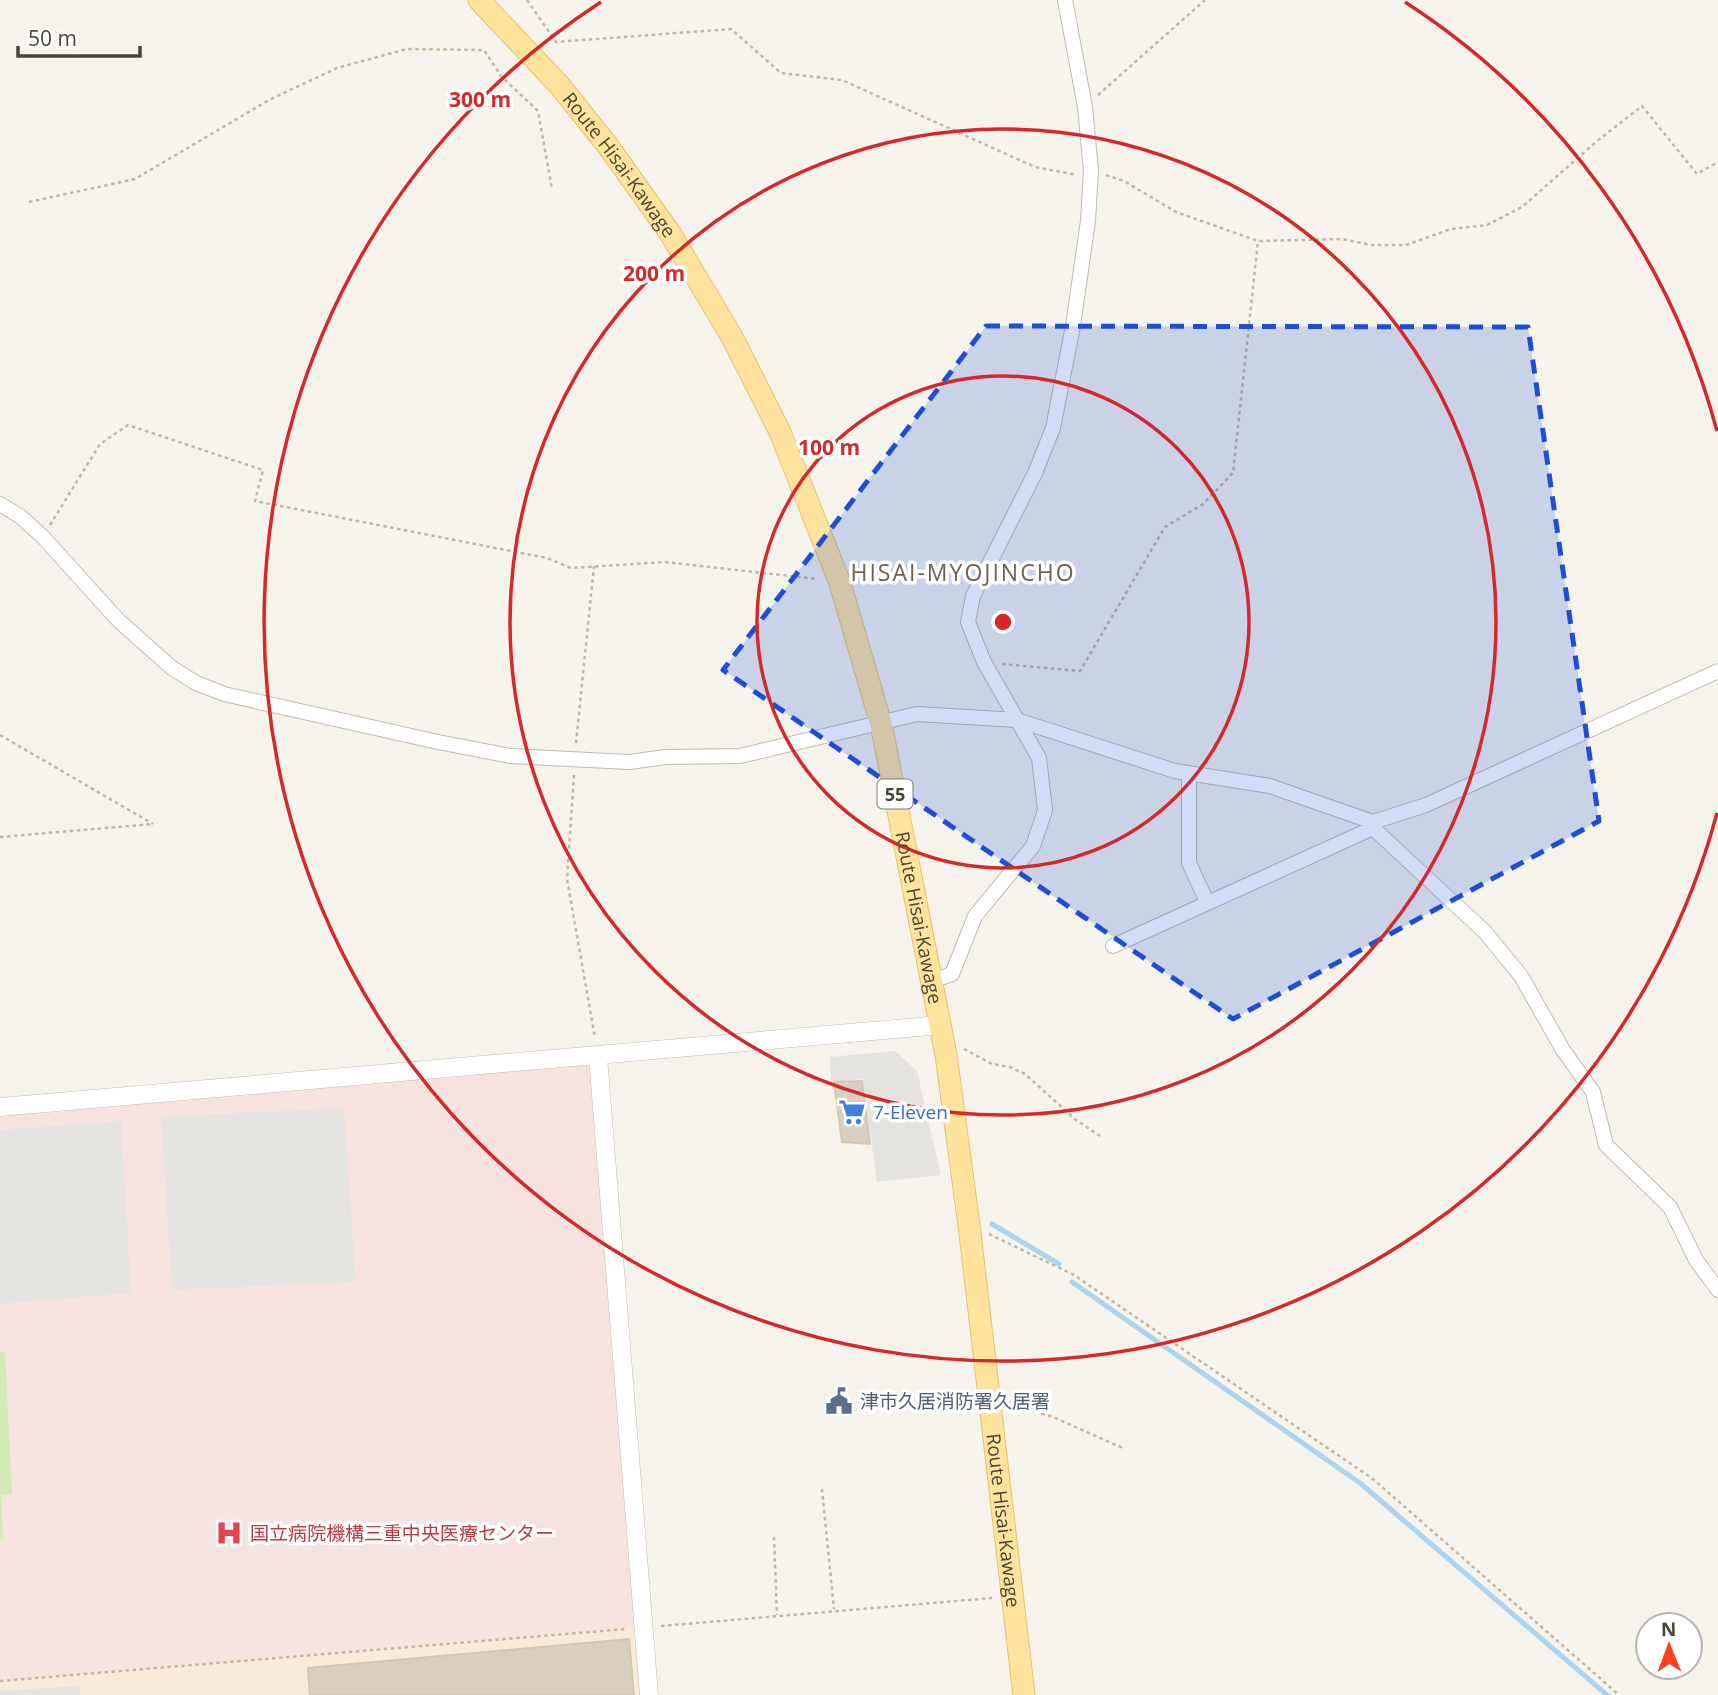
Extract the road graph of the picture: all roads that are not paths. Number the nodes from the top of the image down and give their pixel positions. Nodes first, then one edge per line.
1 (479, 0) edge
2 (1065, 0) edge
3 (0, 504) edge
4 (1718, 671) edge
5 (1017, 720) junction
6 (881, 724) junction
7 (1189, 774) junction
8 (1373, 825) junction
9 (1207, 902) junction
10 (1113, 946) dead end
11 (932, 981) junction
12 (942, 1034) junction
13 (598, 1057) junction
14 (0, 1107) edge
15 (1718, 1290) edge
16 (649, 1695) edge
17 (1024, 1695) edge

1 - 6 main road, Route Hisai-Kawage / 55
2 - 5 street
3 - 6 street
4 - 8 street
5 - 6 street
5 - 7 street
5 - 11 street
6 - 11 main road, Route Hisai-Kawage / 55
7 - 8 street
7 - 9 street
8 - 9 street
8 - 15 street
9 - 10 street
11 - 12 main road, Route Hisai-Kawage / 55
12 - 13 street
12 - 17 main road, Route Hisai-Kawage / 55
13 - 14 street
13 - 16 street

